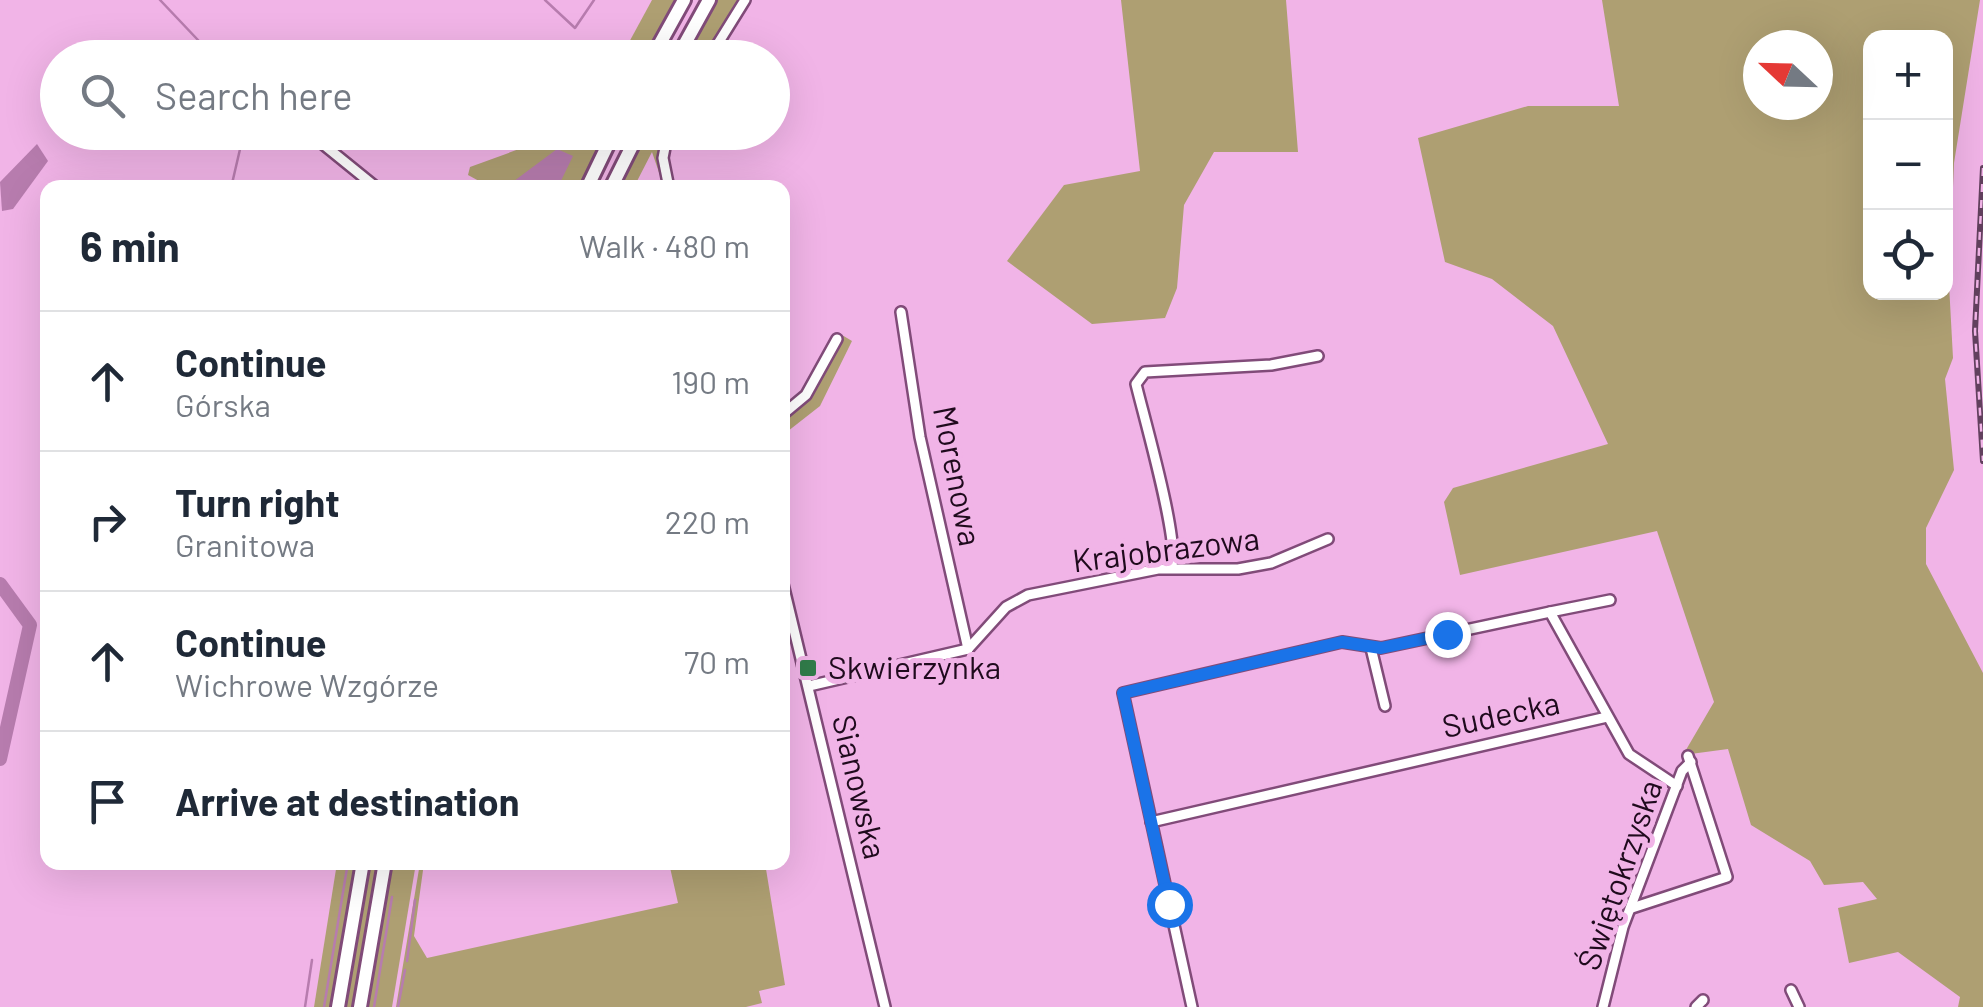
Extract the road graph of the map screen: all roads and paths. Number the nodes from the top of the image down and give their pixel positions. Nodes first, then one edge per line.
1 (684, 0) edge
2 (709, 0) edge
3 (745, 0) edge
4 (662, 40) edge
5 (688, 40) edge
6 (720, 40) edge
7 (330, 150) edge
8 (605, 150) edge
9 (630, 150) edge
10 (665, 150) edge
11 (366, 180) edge
12 (591, 180) edge
13 (615, 180) edge
14 (667, 180) edge
15 (902, 312) dead end
16 (837, 339) dead end
17 (1318, 356) dead end
18 (790, 409) edge
19 (1328, 539) dead end
20 (1171, 568) junction
21 (1610, 600) dead end
22 (790, 611) edge
23 (1550, 612) junction
24 (1371, 648) junction
25 (968, 649) junction
26 (809, 686) junction
27 (1385, 706) dead end
28 (1607, 717) junction
29 (1677, 786) junction
30 (1151, 822) junction
31 (361, 870) edge
32 (384, 870) edge
33 (1632, 908) junction
34 (1791, 990) dead end
35 (338, 1007) edge
36 (360, 1007) edge
37 (885, 1007) edge
38 (1192, 1007) edge
39 (1603, 1007) edge
40 (1799, 1007) edge

1 - 4 highway
2 - 5 highway
3 - 6 street
7 - 11 street
8 - 12 highway
9 - 13 highway
10 - 14 street
15 - 25 street, Morenowa
16 - 18 street
17 - 20 street
19 - 20 street, Krajobrazowa
20 - 25 street, Krajobrazowa
21 - 23 street
22 - 26 street, Sianowska
23 - 24 street
23 - 28 street
24 - 27 street
24 - 30 street
25 - 26 street
26 - 37 street, Sianowska
28 - 29 street
28 - 30 street, Sudecka
29 - 33 street, Świętokrzyska
29 - 33 street, Świętokrzyska
30 - 38 street
31 - 35 highway
32 - 36 highway
33 - 39 street, Świętokrzyska
34 - 40 street

